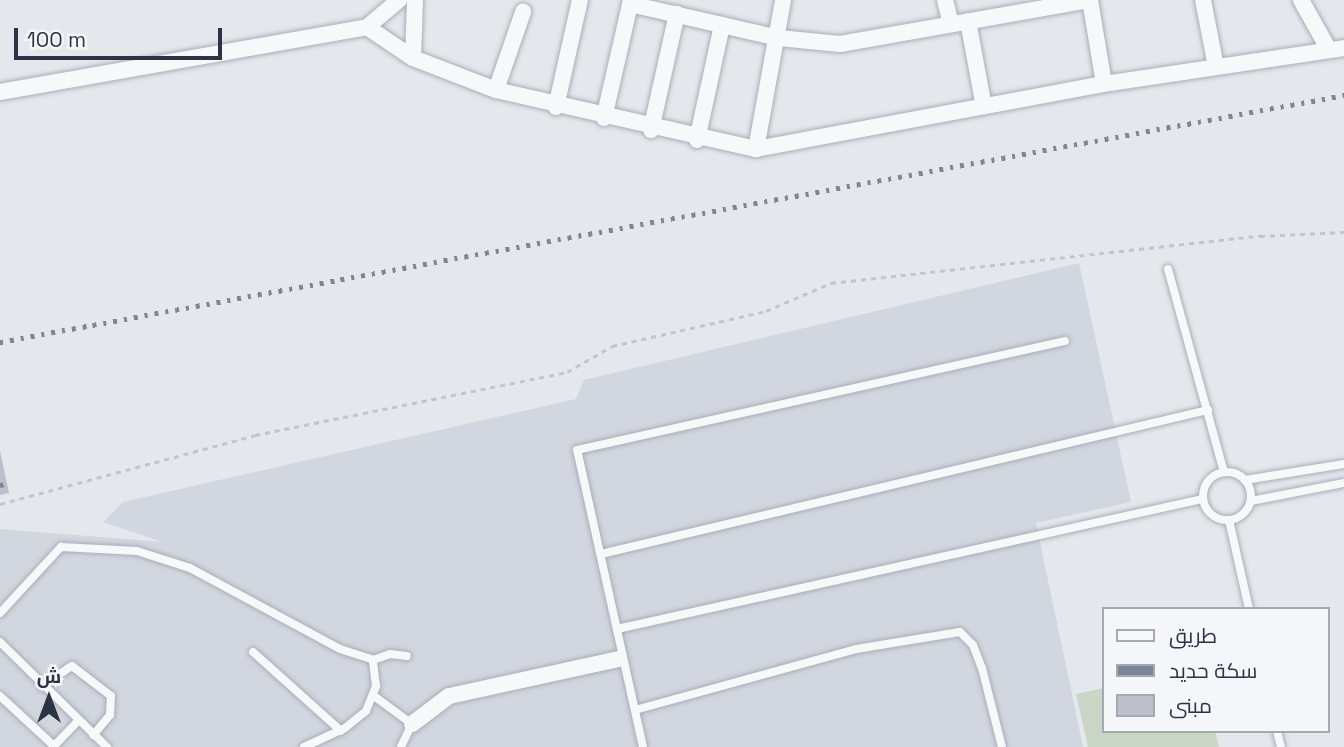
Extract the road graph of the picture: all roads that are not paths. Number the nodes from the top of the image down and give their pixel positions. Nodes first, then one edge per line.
1 (399, 0) edge
2 (415, 0) edge
3 (580, 0) edge
4 (783, 0) edge
5 (945, 0) edge
6 (1090, 0) edge
7 (1203, 0) edge
8 (1301, 0) edge
9 (631, 2) edge
10 (523, 12) dead end
11 (677, 14) junction
12 (968, 21) junction
13 (722, 24) junction
14 (951, 24) junction
15 (367, 27) junction
16 (779, 38) junction
17 (1336, 49) edge
18 (412, 58) junction
19 (1216, 67) junction
20 (1104, 84) junction
21 (496, 90) junction
22 (0, 92) edge
23 (556, 107) junction
24 (984, 107) junction
25 (604, 118) junction
26 (651, 130) junction
27 (696, 140) junction
28 (756, 149) junction
29 (1168, 269) dead end
30 (1065, 341) dead end
31 (1208, 410) junction
32 (1344, 464) edge
33 (1224, 472) junction
34 (1245, 480) junction
35 (1344, 483) edge
36 (1202, 499) junction
37 (1251, 501) junction
38 (1229, 520) junction
39 (601, 554) junction
40 (1249, 607) edge
41 (0, 613) edge
42 (617, 629) junction
43 (1, 644) edge
44 (253, 652) dead end
45 (407, 656) dead end
46 (619, 659) dead end
47 (373, 660) junction
48 (42, 686) junction
49 (0, 696) edge
50 (374, 696) junction
51 (635, 710) junction
52 (77, 722) junction
53 (412, 724) junction
54 (341, 731) junction
55 (93, 735) junction
56 (54, 746) edge
57 (107, 747) edge
58 (304, 747) edge
59 (401, 747) edge
60 (643, 747) edge
61 (1002, 747) edge

1 - 15 street
2 - 18 street
3 - 23 street
4 - 16 street
5 - 14 street
6 - 12 street
6 - 20 street
7 - 19 street
8 - 17 street
9 - 11 street
9 - 25 street
10 - 21 street
11 - 13 street
11 - 26 street
12 - 14 street
12 - 24 street
13 - 16 street
13 - 27 street
14 - 16 street
15 - 18 street
15 - 22 street
16 - 28 street
17 - 19 street
18 - 21 street
19 - 20 street
20 - 24 street
21 - 23 street
23 - 25 street
24 - 28 street
25 - 26 street
26 - 27 street
27 - 28 street
29 - 31 lane
30 - 39 lane
31 - 33 lane
31 - 39 lane
32 - 34 lane
33 - 34 lane
33 - 36 lane
34 - 37 lane
35 - 37 lane
36 - 38 lane
36 - 42 lane
37 - 38 lane
38 - 40 lane
39 - 42 lane
41 - 47 lane
42 - 51 lane
43 - 48 lane
44 - 54 lane
45 - 47 lane
46 - 53 street
47 - 50 lane
48 - 52 lane
48 - 55 lane
49 - 56 lane
50 - 53 lane
50 - 54 lane
51 - 60 lane
51 - 61 lane
52 - 55 lane
52 - 56 lane
53 - 59 lane
54 - 58 lane
55 - 57 lane

